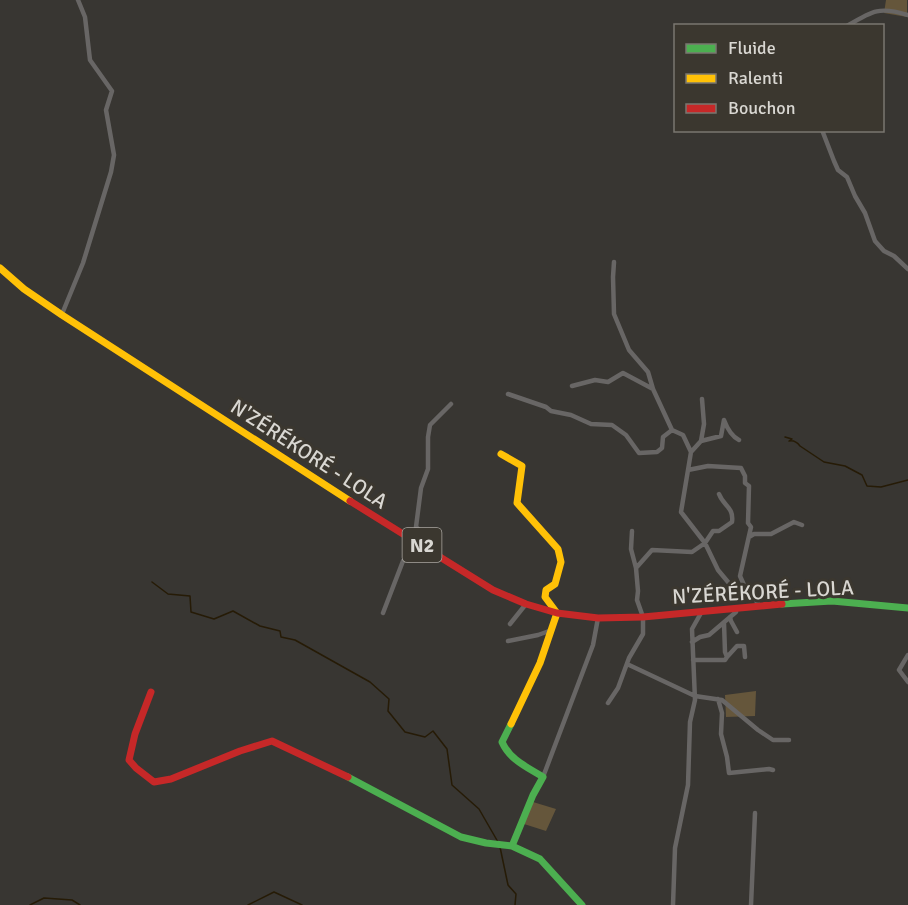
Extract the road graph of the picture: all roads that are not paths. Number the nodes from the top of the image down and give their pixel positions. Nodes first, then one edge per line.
1 (78, 0) edge
2 (908, 15) edge
3 (851, 24) edge
4 (823, 132) edge
5 (614, 262) dead end
6 (0, 268) edge
7 (908, 269) edge
8 (62, 315) junction
9 (572, 386) dead end
10 (653, 389) junction
11 (508, 394) dead end
12 (702, 399) dead end
13 (451, 404) dead end
14 (672, 430) junction
15 (739, 440) dead end
16 (700, 441) junction
17 (691, 452) junction
18 (501, 454) dead end
19 (688, 470) junction
20 (719, 494) dead end
21 (802, 525) dead end
22 (632, 531) dead end
23 (749, 537) junction
24 (418, 543) junction
25 (705, 543) junction
26 (441, 557) junction
27 (636, 568) junction
28 (752, 593) junction
29 (526, 604) junction
30 (759, 606) junction
31 (908, 608) edge
32 (741, 609) junction
33 (703, 611) junction
34 (383, 613) dead end
35 (557, 614) junction
36 (643, 617) junction
37 (730, 617) junction
38 (598, 618) junction
39 (724, 623) junction
40 (510, 624) dead end
41 (552, 630) junction
42 (737, 632) dead end
43 (508, 641) dead end
44 (692, 642) junction
45 (908, 655) edge
46 (727, 657) junction
47 (745, 657) dead end
48 (693, 660) junction
49 (627, 664) junction
50 (908, 682) edge
51 (151, 692) dead end
52 (695, 696) junction
53 (718, 699) junction
54 (608, 703) dead end
55 (789, 740) dead end
56 (773, 770) dead end
57 (543, 777) junction
58 (755, 813) dead end
59 (512, 846) junction
60 (582, 905) edge
61 (673, 905) edge
62 (751, 905) edge

1 - 8 street
2 - 3 street
4 - 7 street
5 - 10 street
6 - 8 main road, N'ZÉRÉKORÉ - LOLA / N2
8 - 24 main road, N'ZÉRÉKORÉ - LOLA / N2
9 - 10 street
10 - 14 street
11 - 14 street
12 - 16 street
13 - 26 street
14 - 17 street
15 - 16 street
16 - 17 street
17 - 19 street
18 - 35 main road
19 - 23 street
19 - 25 street
20 - 25 street
21 - 23 street
22 - 27 street
23 - 28 street
24 - 26 main road, N'ZÉRÉKORÉ - LOLA / N2
24 - 34 street
25 - 27 street
25 - 28 street
26 - 29 main road, N'ZÉRÉKORÉ - LOLA / N2
27 - 36 street
28 - 30 street
29 - 35 main road, N'ZÉRÉKORÉ - LOLA / N2
29 - 40 street
30 - 31 main road, N'ZÉRÉKORÉ - LOLA / N2
30 - 32 main road, N'ZÉRÉKORÉ - LOLA / N2
32 - 33 main road, N'ZÉRÉKORÉ - LOLA / N2
32 - 37 street
33 - 36 main road, N'ZÉRÉKORÉ - LOLA / N2
33 - 44 street
35 - 38 main road, N'ZÉRÉKORÉ - LOLA / N2
35 - 41 main road
36 - 38 main road, N'ZÉRÉKORÉ - LOLA / N2
36 - 49 street
37 - 39 street
37 - 42 street
38 - 57 street
39 - 44 street
39 - 46 street
41 - 43 street
41 - 57 main road
44 - 48 street
45 - 50 street
46 - 47 street
46 - 48 street
48 - 52 street
49 - 52 street
49 - 54 street
51 - 59 main road
52 - 53 street
52 - 61 street
53 - 55 street
53 - 56 street
57 - 59 main road
58 - 62 street
59 - 60 main road

